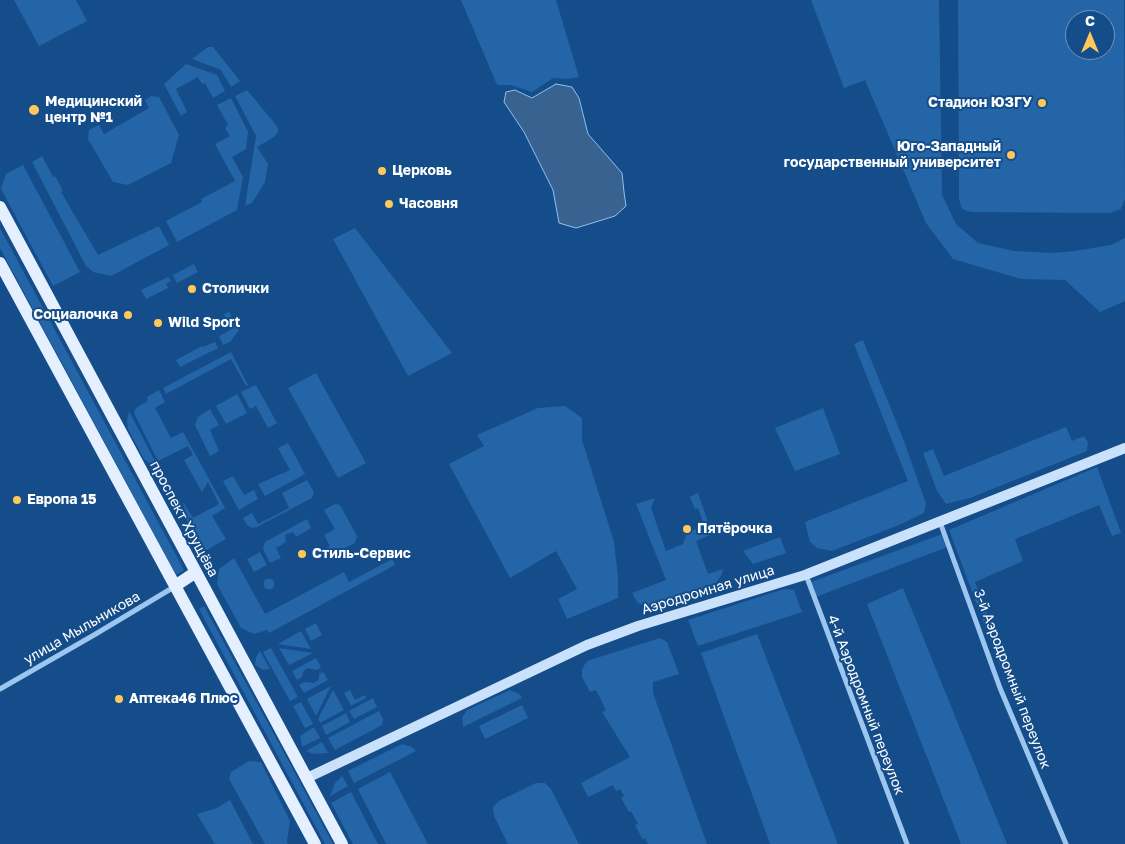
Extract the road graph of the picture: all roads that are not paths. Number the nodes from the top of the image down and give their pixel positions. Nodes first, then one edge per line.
1 (0, 207) edge
2 (0, 263) edge
3 (1125, 448) edge
4 (940, 522) junction
5 (196, 572) junction
6 (805, 574) junction
7 (175, 586) junction
8 (0, 688) edge
9 (307, 778) junction
10 (315, 844) edge
11 (342, 844) edge
12 (907, 844) edge
13 (1066, 844) edge

1 - 5 main road, проспект Хрущёва
2 - 7 main road
3 - 4 street, Аэродромная улица
4 - 6 street, Аэродромная улица
4 - 13 street, 3-й Аэродромный переулок
5 - 7 main road
5 - 9 main road, проспект Хрущёва
6 - 9 street, Аэродромная улица
6 - 12 street, 4-й Аэродромный переулок
7 - 8 street, улица Мыльникова
7 - 10 main road
9 - 11 main road, проспект Хрущёва

